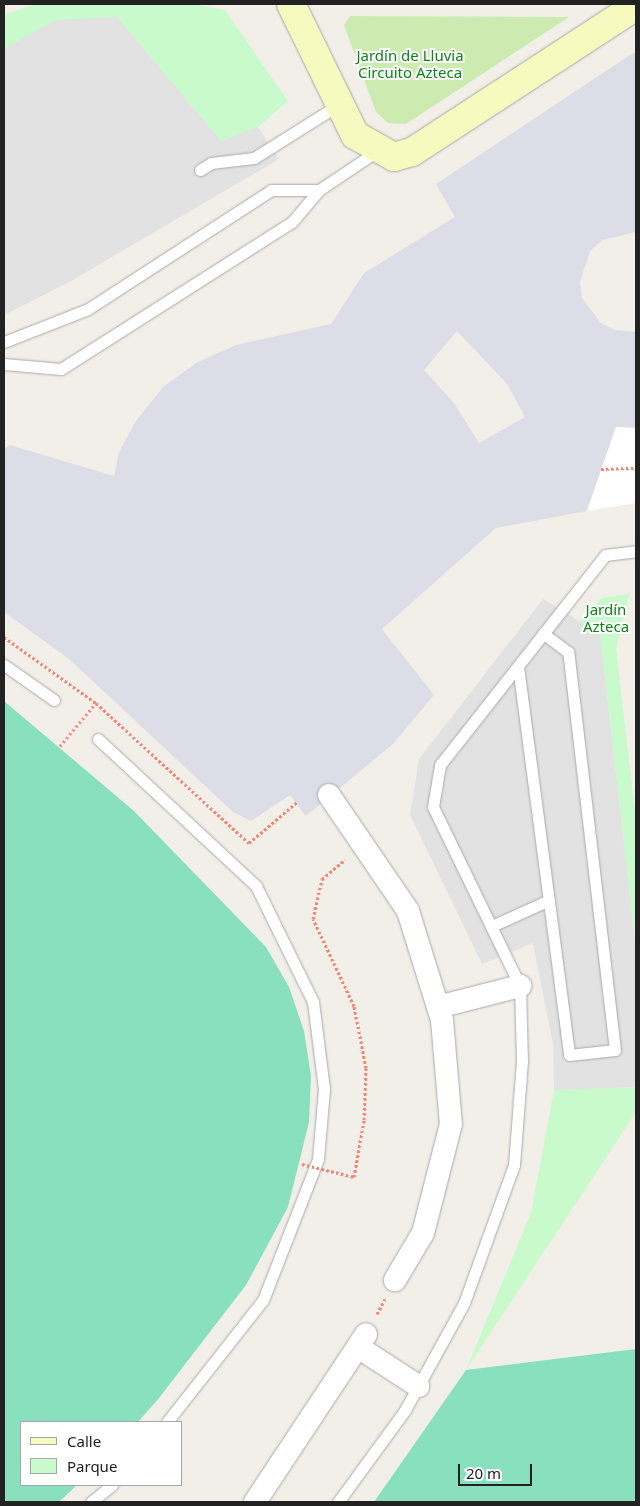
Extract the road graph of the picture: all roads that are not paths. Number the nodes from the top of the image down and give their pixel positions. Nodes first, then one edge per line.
1 (291, 4) edge
2 (636, 6) edge
3 (338, 105) junction
4 (377, 151) junction
5 (200, 170) dead end
6 (319, 190) junction
7 (4, 342) edge
8 (4, 364) edge
9 (636, 551) edge
10 (543, 633) junction
11 (4, 665) edge
12 (518, 666) junction
13 (54, 700) dead end
14 (98, 739) dead end
15 (329, 795) dead end
16 (549, 900) junction
17 (494, 925) junction
18 (520, 986) junction
19 (438, 1007) junction
20 (395, 1280) dead end
21 (418, 1386) junction
22 (168, 1421) edge
23 (111, 1486) edge
24 (91, 1502) edge
25 (255, 1502) edge
26 (338, 1502) edge

1 - 3 main road
2 - 4 main road
3 - 4 main road
3 - 5 lane
4 - 6 lane
6 - 7 lane
6 - 8 lane
9 - 10 lane
10 - 12 lane
10 - 16 lane
11 - 13 lane
12 - 16 lane
12 - 17 lane
14 - 22 lane
15 - 19 street
16 - 17 lane
17 - 18 lane
18 - 19 street
18 - 21 lane
19 - 20 street
21 - 25 street
21 - 26 lane
23 - 24 lane

